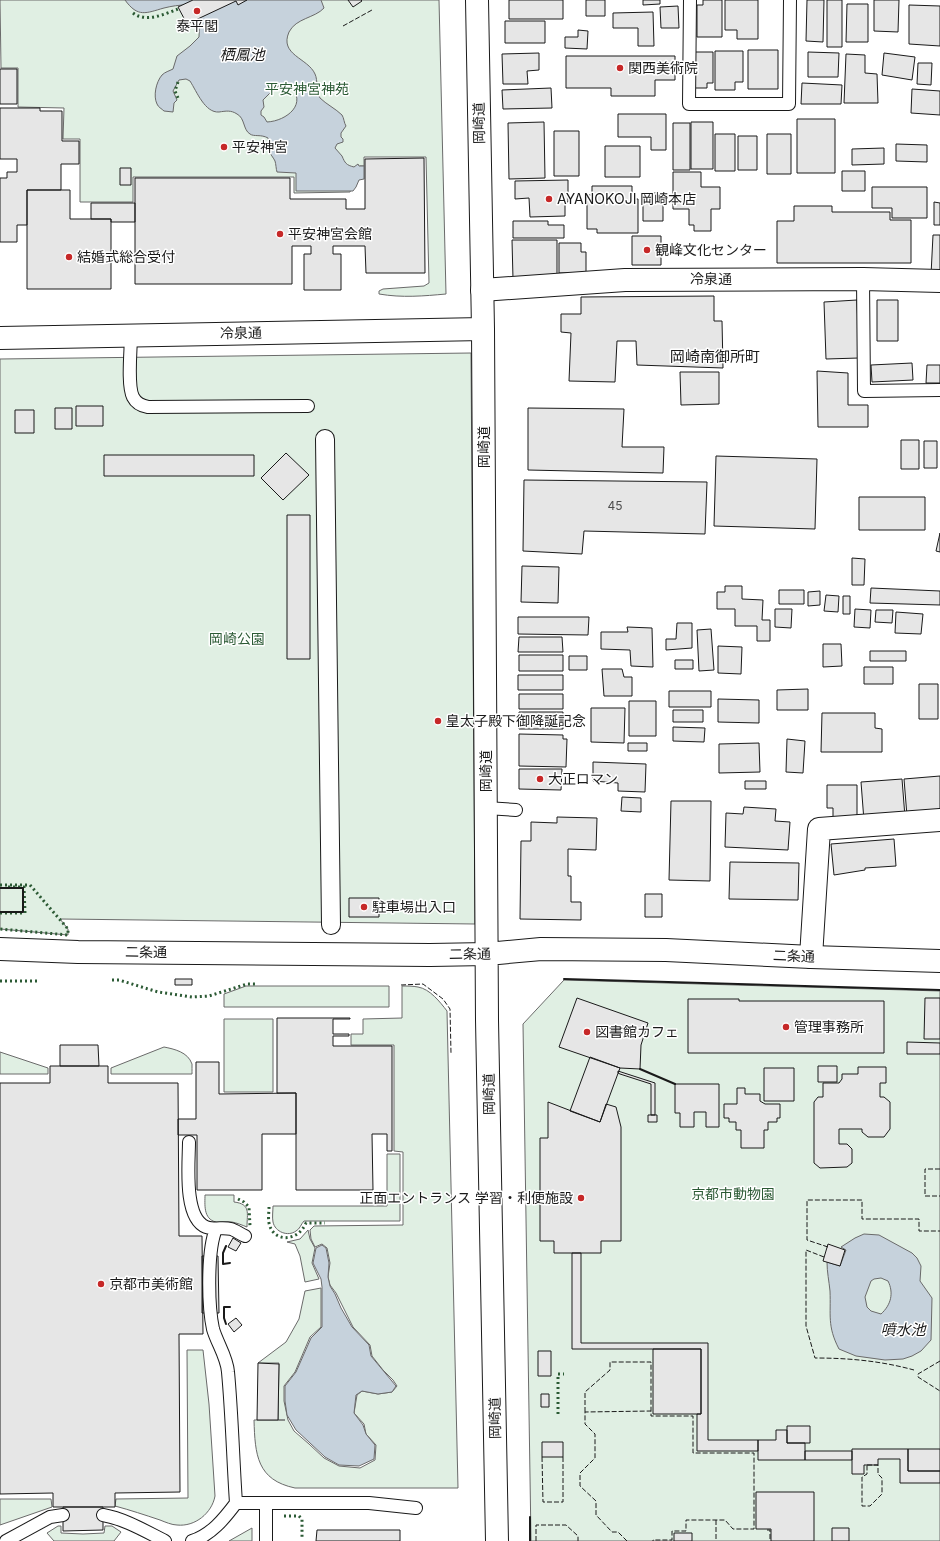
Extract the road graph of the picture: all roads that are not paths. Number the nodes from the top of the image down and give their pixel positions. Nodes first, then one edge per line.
1 (477, 0) edge
2 (690, 0) edge
3 (790, 0) edge
4 (863, 279) junction
5 (940, 281) edge
6 (482, 290) junction
7 (483, 329) junction
8 (131, 335) junction
9 (0, 338) edge
10 (940, 390) edge
11 (308, 406) dead end
12 (325, 439) dead end
13 (486, 808) junction
14 (516, 810) dead end
15 (940, 820) edge
16 (331, 925) dead end
17 (0, 949) edge
18 (487, 954) junction
19 (811, 957) junction
20 (940, 961) edge
21 (189, 1142) dead end
22 (216, 1229) junction
23 (245, 1236) dead end
24 (236, 1503) junction
25 (266, 1503) junction
26 (416, 1508) dead end
27 (63, 1515) dead end
28 (103, 1515) dead end
29 (6, 1541) edge
30 (165, 1541) edge
31 (192, 1541) edge
32 (266, 1541) edge
33 (497, 1541) edge

1 - 6 street, 岡崎道
2 - 3 lane
4 - 5 street, 冷泉通
4 - 6 street, 冷泉通
4 - 10 lane
6 - 7 street, 岡崎道
7 - 8 street, 冷泉通
7 - 13 street, 岡崎道
8 - 9 street, 冷泉通
8 - 11 lane
12 - 16 street
13 - 14 lane
13 - 18 street, 岡崎道
15 - 19 street
17 - 18 street, 二条通
18 - 19 street, 二条通
18 - 33 street, 岡崎道
19 - 20 street, 二条通
21 - 22 lane
22 - 23 lane
22 - 24 lane
24 - 25 lane
24 - 31 lane
25 - 26 lane
25 - 32 lane
27 - 29 lane
28 - 30 lane

